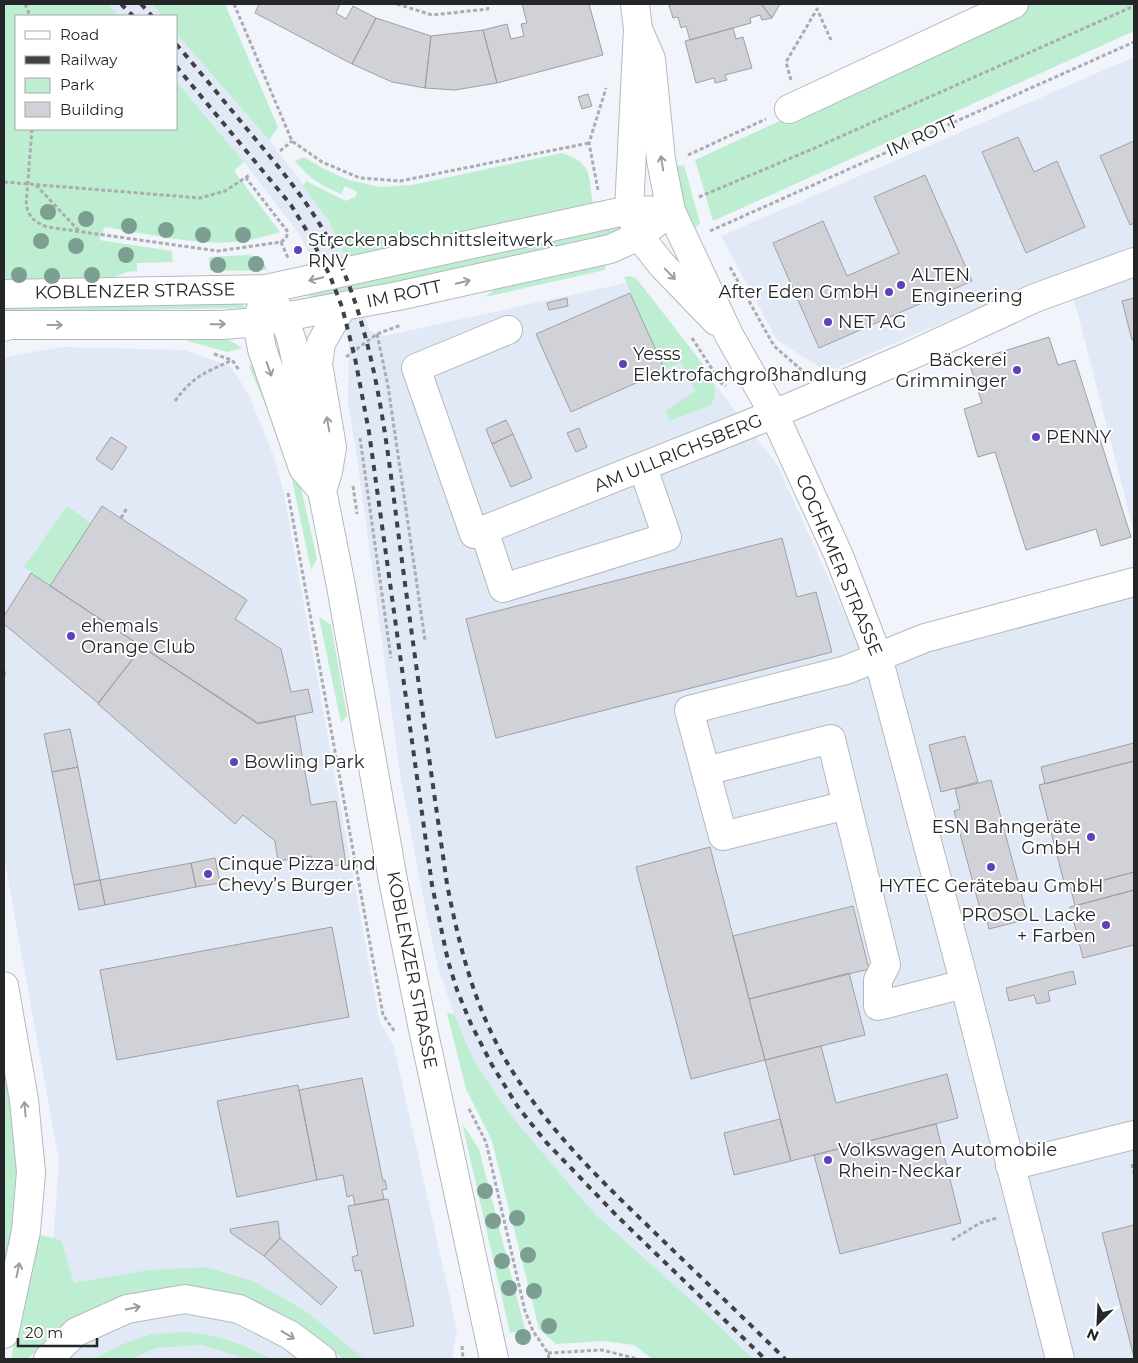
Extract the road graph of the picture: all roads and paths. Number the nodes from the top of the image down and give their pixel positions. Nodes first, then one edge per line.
1 (234, 4) edge
2 (397, 4) edge
3 (487, 4) edge
4 (1007, 5) edge
5 (1134, 6) edge
6 (636, 17) edge
7 (832, 40) dead end
8 (1134, 42) edge
9 (794, 106) junction
10 (32, 130) edge
11 (292, 141) junction
12 (280, 151) dead end
13 (687, 156) dead end
14 (595, 173) dead end
15 (251, 174) dead end
16 (246, 178) junction
17 (4, 182) edge
18 (27, 184) junction
19 (36, 185) junction
20 (698, 197) dead end
21 (629, 210) junction
22 (672, 211) junction
23 (80, 232) junction
24 (640, 236) junction
25 (714, 239) dead end
26 (1134, 262) edge
27 (728, 264) dead end
28 (266, 289) junction
29 (4, 294) edge
30 (342, 307) junction
31 (284, 318) junction
32 (257, 322) junction
33 (5, 326) edge
34 (508, 330) dead end
35 (377, 334) dead end
36 (730, 335) junction
37 (691, 336) dead end
38 (241, 374) dead end
39 (728, 387) dead end
40 (817, 395) junction
41 (175, 401) dead end
42 (774, 414) junction
43 (360, 437) dead end
44 (632, 472) junction
45 (334, 480) junction
46 (287, 490) dead end
47 (127, 508) dead end
48 (121, 518) dead end
49 (357, 518) dead end
50 (484, 530) junction
51 (1134, 582) edge
52 (425, 640) dead end
53 (878, 657) junction
54 (391, 658) dead end
55 (4, 670) edge
56 (5, 677) edge
57 (706, 771) junction
58 (847, 805) junction
59 (964, 984) junction
60 (4, 986) edge
61 (396, 1034) dead end
62 (468, 1107) dead end
63 (1134, 1135) edge
64 (1010, 1166) junction
65 (4, 1334) edge
66 (462, 1344) dead end
67 (548, 1353) junction
68 (48, 1359) edge
69 (322, 1359) edge
70 (463, 1359) edge
71 (494, 1359) edge
72 (549, 1359) edge
73 (638, 1359) edge
74 (1060, 1359) edge

1 - 11 path
2 - 3 path
4 - 9 street
5 - 20 path
6 - 21 street
22 -> 6 street, COCHEMER STRASSE
7 - 9 path
8 - 25 path, IM ROTT
9 - 13 path
10 - 18 path
11 - 12 path
11 - 14 path
15 - 16 path
16 - 19 path
16 - 23 path
17 - 18 path
18 - 19 path
18 - 23 path
19 - 23 path
21 - 22 street, IM ROTT
21 - 24 street, COCHEMER STRASSE
21 -> 28 street, IM ROTT
22 - 24 street, IM ROTT
22 - 36 street, COCHEMER STRASSE
30 -> 24 street, IM ROTT
24 -> 36 street, COCHEMER STRASSE
26 - 40 street, AM ULLRICHSBERG
27 - 40 path
28 - 29 street, KOBLENZER STRASSE
28 - 31 street, KOBLENZER STRASSE
28 - 32 street, KOBLENZER STRASSE
30 - 31 street, IM ROTT
45 -> 30 street, KOBLENZER STRASSE
31 - 32 street, KOBLENZER STRASSE
31 - 45 street, KOBLENZER STRASSE
33 -> 32 street, KOBLENZER STRASSE
32 -> 45 street, KOBLENZER STRASSE
34 - 50 street
35 - 52 path
36 - 42 street, COCHEMER STRASSE
37 - 39 path
38 - 41 path
40 - 42 street, AM ULLRICHSBERG
42 - 44 street, AM ULLRICHSBERG
42 - 53 street, COCHEMER STRASSE
43 - 54 path
44 - 50 street, AM ULLRICHSBERG
44 - 50 street
45 - 49 path
45 - 71 street, KOBLENZER STRASSE
46 - 61 path
47 - 48 path
51 - 53 street
53 - 57 street
53 - 59 street, COCHEMER STRASSE
55 - 56 path
57 - 58 street
57 - 58 street
58 - 59 street
59 - 64 street, COCHEMER STRASSE
65 -> 60 street
62 - 67 path
63 - 64 street
64 - 74 street, COCHEMER STRASSE
66 - 70 path
67 - 72 path
67 - 73 path
68 -> 69 street

